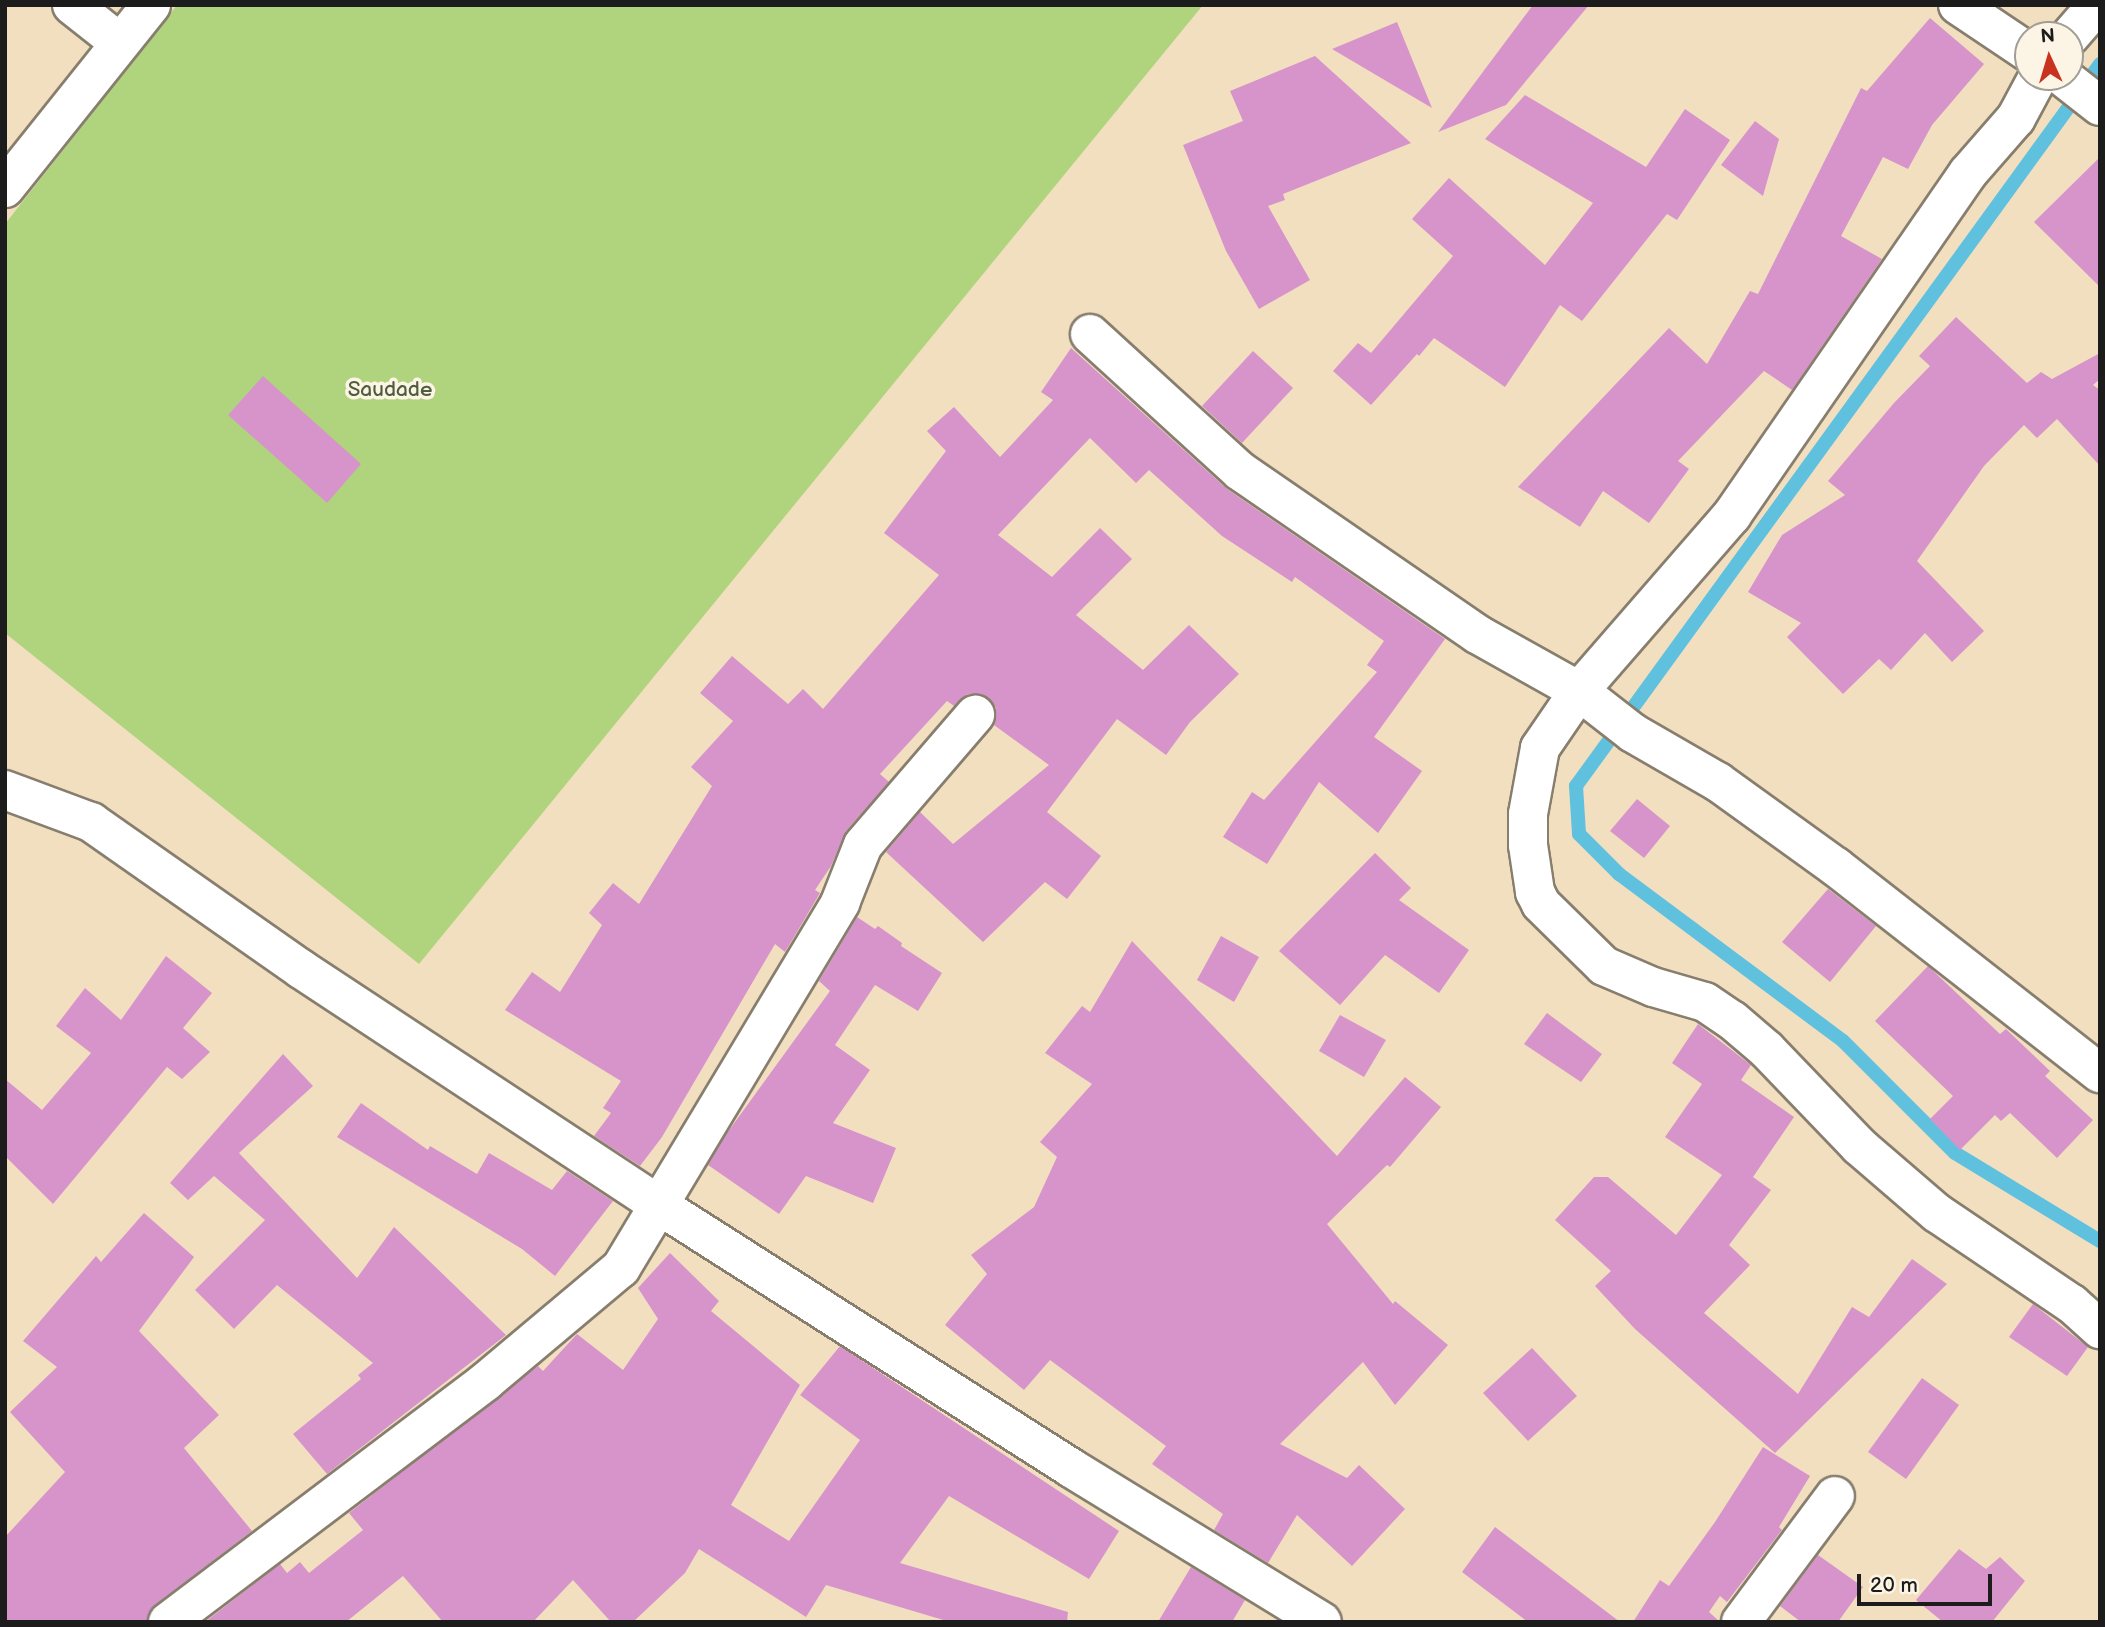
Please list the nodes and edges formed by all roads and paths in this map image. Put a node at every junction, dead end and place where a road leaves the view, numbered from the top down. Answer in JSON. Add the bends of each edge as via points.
{"nodes":[{"id":1,"x":72,"y":5,"type":"edge"},
{"id":2,"x":151,"y":5,"type":"edge"},
{"id":3,"x":1958,"y":5,"type":"edge"},
{"id":4,"x":2097,"y":5,"type":"edge"},
{"id":5,"x":2083,"y":21,"type":"edge"},
{"id":6,"x":120,"y":43,"type":"junction"},
{"id":7,"x":2014,"y":43,"type":"edge"},
{"id":8,"x":2030,"y":91,"type":"edge"},
{"id":9,"x":2081,"y":91,"type":"edge"},
{"id":10,"x":2100,"y":106,"type":"edge"},
{"id":11,"x":5,"y":188,"type":"edge"},
{"id":12,"x":1090,"y":334,"type":"dead end"},
{"id":13,"x":1579,"y":691,"type":"junction"},
{"id":14,"x":975,"y":715,"type":"dead end"},
{"id":15,"x":5,"y":790,"type":"edge"},
{"id":16,"x":2100,"y":1073,"type":"edge"},
{"id":17,"x":660,"y":1206,"type":"junction"},
{"id":18,"x":2100,"y":1329,"type":"edge"},
{"id":19,"x":1835,"y":1496,"type":"dead end"},
{"id":20,"x":168,"y":1622,"type":"edge"},
{"id":21,"x":1322,"y":1622,"type":"edge"},
{"id":22,"x":1741,"y":1622,"type":"edge"}],
"edges":[{"from":1,"to":6,"type":"street"},
{"from":2,"to":6,"type":"street"},
{"from":3,"to":7,"type":"street"},
{"from":4,"to":5,"type":"street"},
{"from":6,"to":11,"type":"street"},
{"from":8,"to":13,"type":"street","via":[[2016,118],[1968,173],[1732,515]]},
{"from":9,"to":10,"type":"street"},
{"from":12,"to":13,"type":"street","via":[[1240,471],[1477,634]]},
{"from":13,"to":16,"type":"street","via":[[1633,733],[1718,782],[1836,867]]},
{"from":13,"to":18,"type":"street","via":[[1540,748],[1534,769],[1528,845],[1541,904],[1604,966],[1705,1002],[1732,1020],[1859,1146],[1937,1213],[2072,1304]]},
{"from":14,"to":17,"type":"street","via":[[863,845],[840,903]]},
{"from":15,"to":17,"type":"street","via":[[91,822],[301,969]]},
{"from":17,"to":20,"type":"street","via":[[621,1268],[573,1310]]},
{"from":17,"to":21,"type":"street"},
{"from":19,"to":22,"type":"street"}]}
